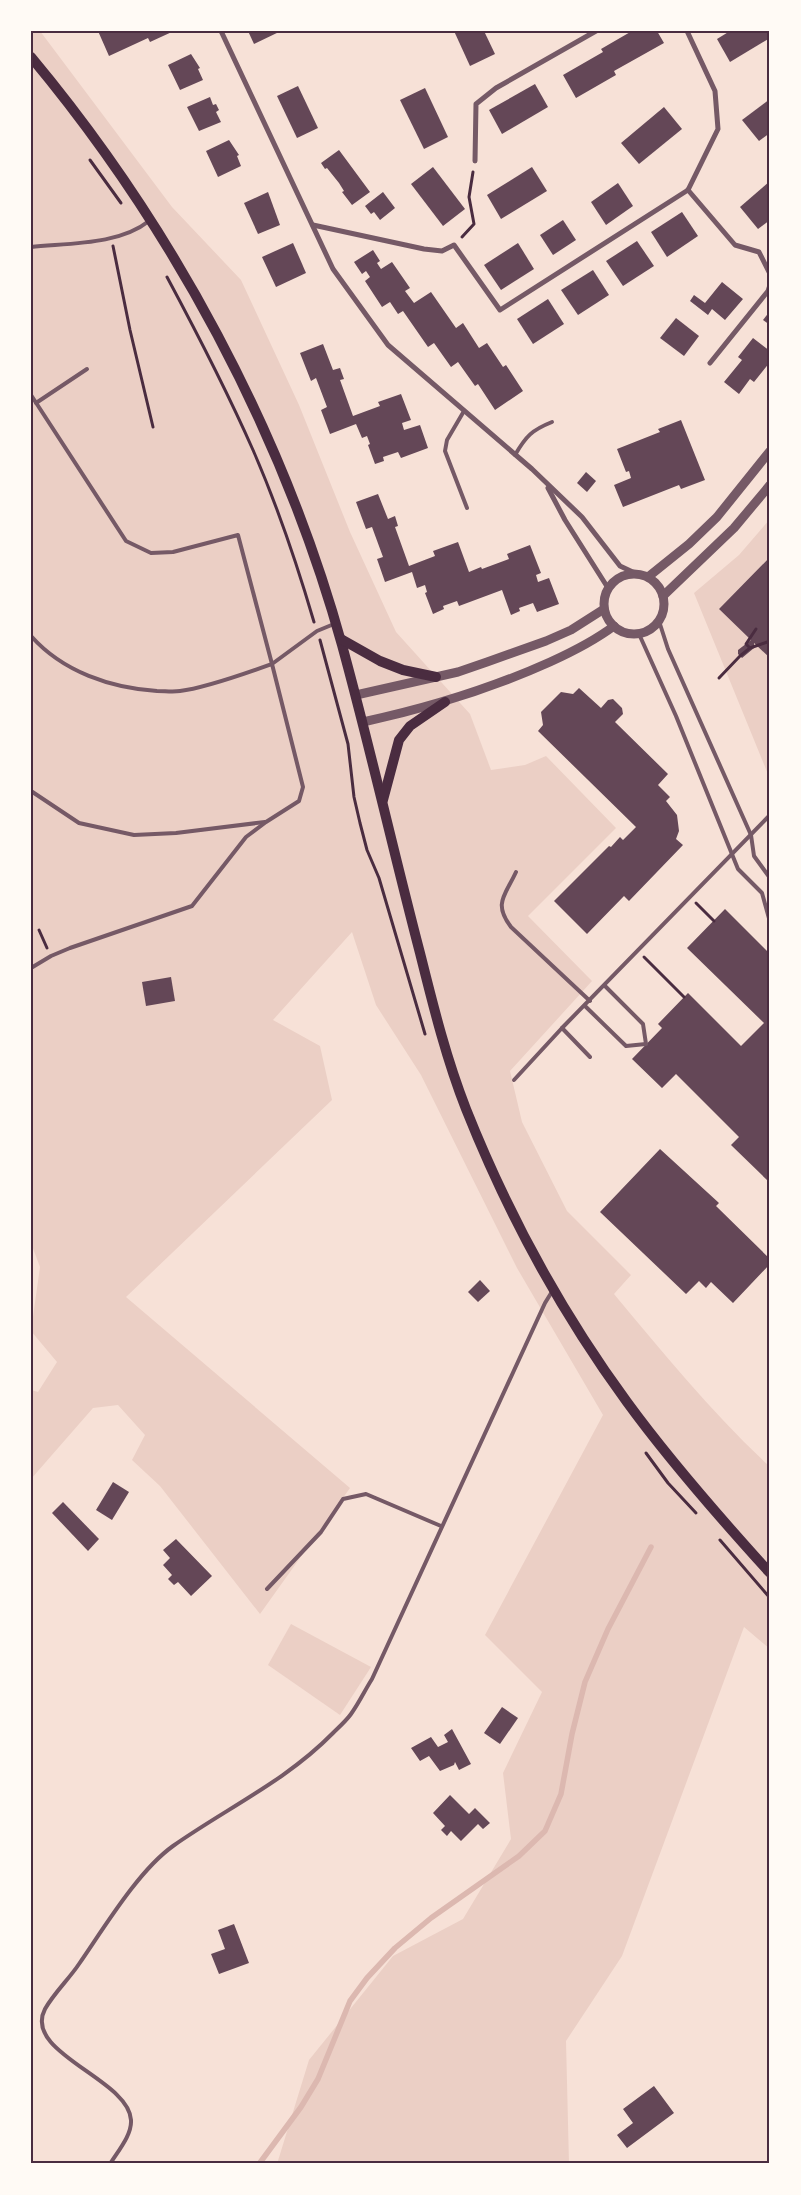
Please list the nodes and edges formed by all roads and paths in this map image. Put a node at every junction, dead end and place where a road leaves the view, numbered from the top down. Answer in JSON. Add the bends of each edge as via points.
{"nodes":[{"id":1,"x":222,"y":31,"type":"edge"},
{"id":2,"x":596,"y":31,"type":"edge"},
{"id":3,"x":687,"y":31,"type":"edge"},
{"id":4,"x":31,"y":57,"type":"edge"},
{"id":5,"x":474,"y":161,"type":"joint"},
{"id":6,"x":688,"y":190,"type":"junction"},
{"id":7,"x":150,"y":220,"type":"junction"},
{"id":8,"x":313,"y":225,"type":"junction"},
{"id":9,"x":112,"y":238,"type":"junction"},
{"id":10,"x":454,"y":245,"type":"junction"},
{"id":11,"x":31,"y":248,"type":"edge"},
{"id":12,"x":770,"y":274,"type":"edge"},
{"id":13,"x":770,"y":285,"type":"edge"},
{"id":14,"x":710,"y":364,"type":"dead end"},
{"id":15,"x":87,"y":369,"type":"dead end"},
{"id":16,"x":31,"y":395,"type":"edge"},
{"id":17,"x":36,"y":403,"type":"junction"},
{"id":18,"x":464,"y":412,"type":"junction"},
{"id":19,"x":552,"y":422,"type":"dead end"},
{"id":20,"x":153,"y":427,"type":"dead end"},
{"id":21,"x":770,"y":451,"type":"edge"},
{"id":22,"x":515,"y":455,"type":"junction"},
{"id":23,"x":546,"y":485,"type":"junction"},
{"id":24,"x":770,"y":486,"type":"edge"},
{"id":25,"x":467,"y":508,"type":"dead end"},
{"id":26,"x":637,"y":574,"type":"junction"},
{"id":27,"x":648,"y":577,"type":"junction"},
{"id":28,"x":608,"y":588,"type":"junction"},
{"id":29,"x":663,"y":596,"type":"junction"},
{"id":30,"x":604,"y":609,"type":"junction"},
{"id":31,"x":659,"y":621,"type":"junction"},
{"id":32,"x":336,"y":624,"type":"junction"},
{"id":33,"x":614,"y":626,"type":"junction"},
{"id":34,"x":756,"y":629,"type":"dead end"},
{"id":35,"x":638,"y":634,"type":"junction"},
{"id":36,"x":31,"y":636,"type":"edge"},
{"id":37,"x":341,"y":639,"type":"junction"},
{"id":38,"x":770,"y":641,"type":"edge"},
{"id":39,"x":750,"y":648,"type":"junction"},
{"id":40,"x":272,"y":664,"type":"junction"},
{"id":41,"x":436,"y":677,"type":"junction"},
{"id":42,"x":719,"y":678,"type":"dead end"},
{"id":43,"x":356,"y":696,"type":"junction"},
{"id":44,"x":445,"y":702,"type":"junction"},
{"id":45,"x":363,"y":722,"type":"junction"},
{"id":46,"x":31,"y":791,"type":"edge"},
{"id":47,"x":382,"y":803,"type":"junction"},
{"id":48,"x":770,"y":815,"type":"edge"},
{"id":49,"x":266,"y":822,"type":"junction"},
{"id":50,"x":751,"y":835,"type":"junction"},
{"id":51,"x":732,"y":854,"type":"junction"},
{"id":52,"x":516,"y":872,"type":"dead end"},
{"id":53,"x":770,"y":878,"type":"edge"},
{"id":54,"x":690,"y":898,"type":"junction"},
{"id":55,"x":714,"y":920,"type":"dead end"},
{"id":56,"x":770,"y":922,"type":"edge"},
{"id":57,"x":38,"y":930,"type":"dead end"},
{"id":58,"x":48,"y":951,"type":"dead end"},
{"id":59,"x":638,"y":951,"type":"junction"},
{"id":60,"x":31,"y":968,"type":"edge"},
{"id":61,"x":605,"y":986,"type":"junction"},
{"id":62,"x":684,"y":997,"type":"dead end"},
{"id":63,"x":590,"y":1001,"type":"junction"},
{"id":64,"x":585,"y":1006,"type":"junction"},
{"id":65,"x":562,"y":1028,"type":"junction"},
{"id":66,"x":590,"y":1057,"type":"dead end"},
{"id":67,"x":514,"y":1080,"type":"dead end"},
{"id":68,"x":554,"y":1289,"type":"junction"},
{"id":69,"x":441,"y":1526,"type":"junction"},
{"id":70,"x":770,"y":1573,"type":"edge"},
{"id":71,"x":267,"y":1589,"type":"dead end"},
{"id":72,"x":110,"y":2164,"type":"edge"}],
"edges":[{"from":1,"to":8,"type":"street"},
{"from":2,"to":5,"type":"street","via":[[496,88],[476,104]]},
{"from":3,"to":6,"type":"street","via":[[715,91],[718,129]]},
{"from":4,"to":7,"type":"main road","via":[[68,102]]},
{"from":5,"to":10,"type":"path","via":[[469,197],[474,224]]},
{"from":6,"to":10,"type":"street","via":[[500,310]]},
{"from":6,"to":12,"type":"street","via":[[736,245],[759,252]]},
{"from":7,"to":9,"type":"lane","via":[[139,229]]},
{"from":7,"to":32,"type":"main road","via":[[209,321],[273,450]]},
{"from":8,"to":10,"type":"street","via":[[424,249],[442,251]]},
{"from":8,"to":18,"type":"street","via":[[333,269],[388,345]]},
{"from":9,"to":11,"type":"lane"},
{"from":9,"to":20,"type":"path"},
{"from":13,"to":14,"type":"street"},
{"from":15,"to":17,"type":"lane"},
{"from":16,"to":17,"type":"lane"},
{"from":17,"to":40,"type":"lane","via":[[126,541],[151,553],[173,552],[238,535]]},
{"from":18,"to":22,"type":"street"},
{"from":18,"to":25,"type":"lane","via":[[447,440],[445,451]]},
{"from":19,"to":22,"type":"lane","via":[[535,428]]},
{"from":21,"to":27,"type":"street","via":[[717,517]]},
{"from":22,"to":23,"type":"street"},
{"from":23,"to":26,"type":"street","via":[[582,517],[620,566]]},
{"from":23,"to":28,"type":"street","via":[[564,520]]},
{"from":24,"to":29,"type":"street","via":[[734,528]]},
{"from":26,"to":27,"type":"street"},
{"from":26,"to":28,"type":"street","via":[[615,580]]},
{"from":27,"to":29,"type":"street"},
{"from":28,"to":30,"type":"street"},
{"from":29,"to":31,"type":"street","via":[[664,609]]},
{"from":30,"to":33,"type":"street"},
{"from":30,"to":41,"type":"street","via":[[546,641]]},
{"from":31,"to":35,"type":"street","via":[[650,630]]},
{"from":31,"to":50,"type":"lane","via":[[668,649]]},
{"from":32,"to":37,"type":"main road"},
{"from":32,"to":40,"type":"lane","via":[[317,631]]},
{"from":33,"to":35,"type":"street","via":[[621,631]]},
{"from":33,"to":44,"type":"street","via":[[591,642],[518,676]]},
{"from":34,"to":39,"type":"path","via":[[746,644]]},
{"from":35,"to":51,"type":"lane","via":[[676,716]]},
{"from":36,"to":40,"type":"lane","via":[[52,656],[72,668],[110,685],[145,690],[180,692]]},
{"from":37,"to":41,"type":"main road","via":[[380,661]]},
{"from":37,"to":43,"type":"main road"},
{"from":38,"to":39,"type":"path"},
{"from":39,"to":42,"type":"path"},
{"from":40,"to":49,"type":"lane","via":[[303,787],[299,801]]},
{"from":41,"to":43,"type":"street"},
{"from":43,"to":45,"type":"main road"},
{"from":44,"to":45,"type":"street"},
{"from":44,"to":47,"type":"main road","via":[[410,726],[399,740]]},
{"from":45,"to":47,"type":"main road"},
{"from":46,"to":49,"type":"lane","via":[[79,823],[134,834],[176,833]]},
{"from":47,"to":68,"type":"main road","via":[[452,1069],[495,1175]]},
{"from":48,"to":50,"type":"lane"},
{"from":49,"to":60,"type":"lane","via":[[246,837],[192,906],[70,948]]},
{"from":50,"to":51,"type":"lane"},
{"from":50,"to":53,"type":"lane","via":[[754,856]]},
{"from":51,"to":54,"type":"lane"},
{"from":51,"to":56,"type":"lane","via":[[738,870],[762,893]]},
{"from":52,"to":63,"type":"lane","via":[[501,900],[500,910],[504,918]]},
{"from":54,"to":55,"type":"path"},
{"from":54,"to":59,"type":"lane"},
{"from":57,"to":58,"type":"path"},
{"from":59,"to":61,"type":"lane"},
{"from":59,"to":62,"type":"path"},
{"from":61,"to":63,"type":"lane"},
{"from":61,"to":64,"type":"lane","via":[[643,1024],[646,1044],[626,1046]]},
{"from":63,"to":64,"type":"lane"},
{"from":64,"to":65,"type":"lane"},
{"from":65,"to":66,"type":"lane"},
{"from":65,"to":67,"type":"lane"},
{"from":68,"to":69,"type":"lane"},
{"from":68,"to":70,"type":"main road","via":[[628,1403]]},
{"from":69,"to":71,"type":"lane","via":[[366,1494],[343,1499],[321,1532]]},
{"from":69,"to":72,"type":"lane","via":[[372,1679],[350,1715],[322,1744],[283,1776],[172,1847],[152,1866],[102,1928],[46,2008],[41,2020],[44,2033],[121,2099],[128,2110],[130,2132]]}]}
